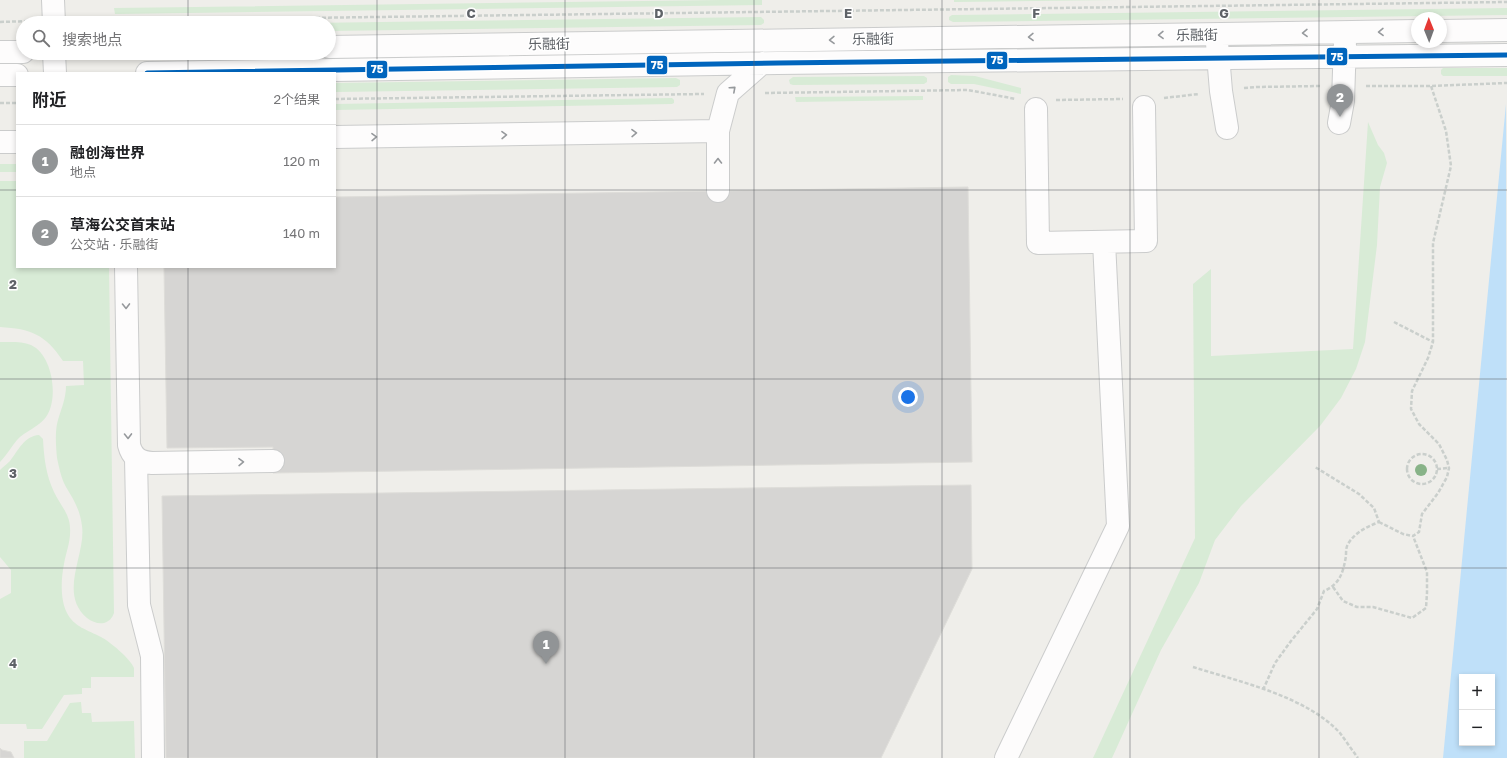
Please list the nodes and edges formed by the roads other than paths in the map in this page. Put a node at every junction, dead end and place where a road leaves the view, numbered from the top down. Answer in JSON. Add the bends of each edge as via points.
{"nodes":[{"id":1,"x":1507,"y":30,"type":"edge"},
{"id":2,"x":1411,"y":31,"type":"edge"},
{"id":3,"x":1447,"y":31,"type":"edge"},
{"id":4,"x":1344,"y":32,"type":"junction"},
{"id":5,"x":1217,"y":34,"type":"junction"},
{"id":6,"x":336,"y":47,"type":"edge"},
{"id":7,"x":0,"y":52,"type":"edge"},
{"id":8,"x":16,"y":52,"type":"edge"},
{"id":9,"x":1507,"y":55,"type":"edge"},
{"id":10,"x":1345,"y":56,"type":"junction"},
{"id":11,"x":1217,"y":58,"type":"junction"},
{"id":12,"x":54,"y":60,"type":"edge"},
{"id":13,"x":762,"y":63,"type":"junction"},
{"id":14,"x":55,"y":72,"type":"edge"},
{"id":15,"x":208,"y":72,"type":"edge"},
{"id":16,"x":0,"y":75,"type":"edge"},
{"id":17,"x":16,"y":75,"type":"edge"},
{"id":18,"x":1145,"y":101,"type":"road end"},
{"id":19,"x":1037,"y":103,"type":"road end"},
{"id":20,"x":1339,"y":123,"type":"dead end"},
{"id":21,"x":1227,"y":128,"type":"dead end"},
{"id":22,"x":718,"y":131,"type":"junction"},
{"id":23,"x":336,"y":137,"type":"edge"},
{"id":24,"x":0,"y":142,"type":"edge"},
{"id":25,"x":16,"y":142,"type":"edge"},
{"id":26,"x":718,"y":191,"type":"dead end"},
{"id":27,"x":1104,"y":242,"type":"junction"},
{"id":28,"x":126,"y":268,"type":"edge"},
{"id":29,"x":136,"y":458,"type":"junction"},
{"id":30,"x":273,"y":461,"type":"dead end"},
{"id":31,"x":153,"y":758,"type":"edge"},
{"id":32,"x":1006,"y":758,"type":"edge"}],
"edges":[{"from":1,"to":3,"type":"street"},
{"from":2,"to":4,"type":"street","name":"乐融街","one_way":true},
{"from":4,"to":5,"type":"street","name":"乐融街","one_way":true},
{"from":4,"to":10,"type":"street"},
{"from":5,"to":6,"type":"street","name":"乐融街","one_way":true},
{"from":5,"to":11,"type":"street"},
{"from":7,"to":8,"type":"street"},
{"from":9,"to":10,"type":"street","name":"乐融街"},
{"from":10,"to":11,"type":"street","name":"乐融街"},
{"from":10,"to":20,"type":"street","via":[[1343,101]]},
{"from":11,"to":13,"type":"street","name":"乐融街"},
{"from":11,"to":21,"type":"street"},
{"from":12,"to":14,"type":"street"},
{"from":13,"to":15,"type":"street","name":"乐融街"},
{"from":22,"to":13,"type":"street","one_way":true,"via":[[728,93]]},
{"from":16,"to":17,"type":"street"},
{"from":18,"to":27,"type":"street","via":[[1146,241]]},
{"from":19,"to":27,"type":"street","via":[[1038,243]]},
{"from":23,"to":22,"type":"street","one_way":true},
{"from":26,"to":22,"type":"street","one_way":true},
{"from":24,"to":25,"type":"street"},
{"from":27,"to":32,"type":"street","via":[[1118,526]]},
{"from":28,"to":29,"type":"street","one_way":true,"via":[[129,445]]},
{"from":29,"to":30,"type":"street","one_way":true,"via":[[152,463]]},
{"from":29,"to":31,"type":"street","via":[[139,605],[152,656]]}]}
